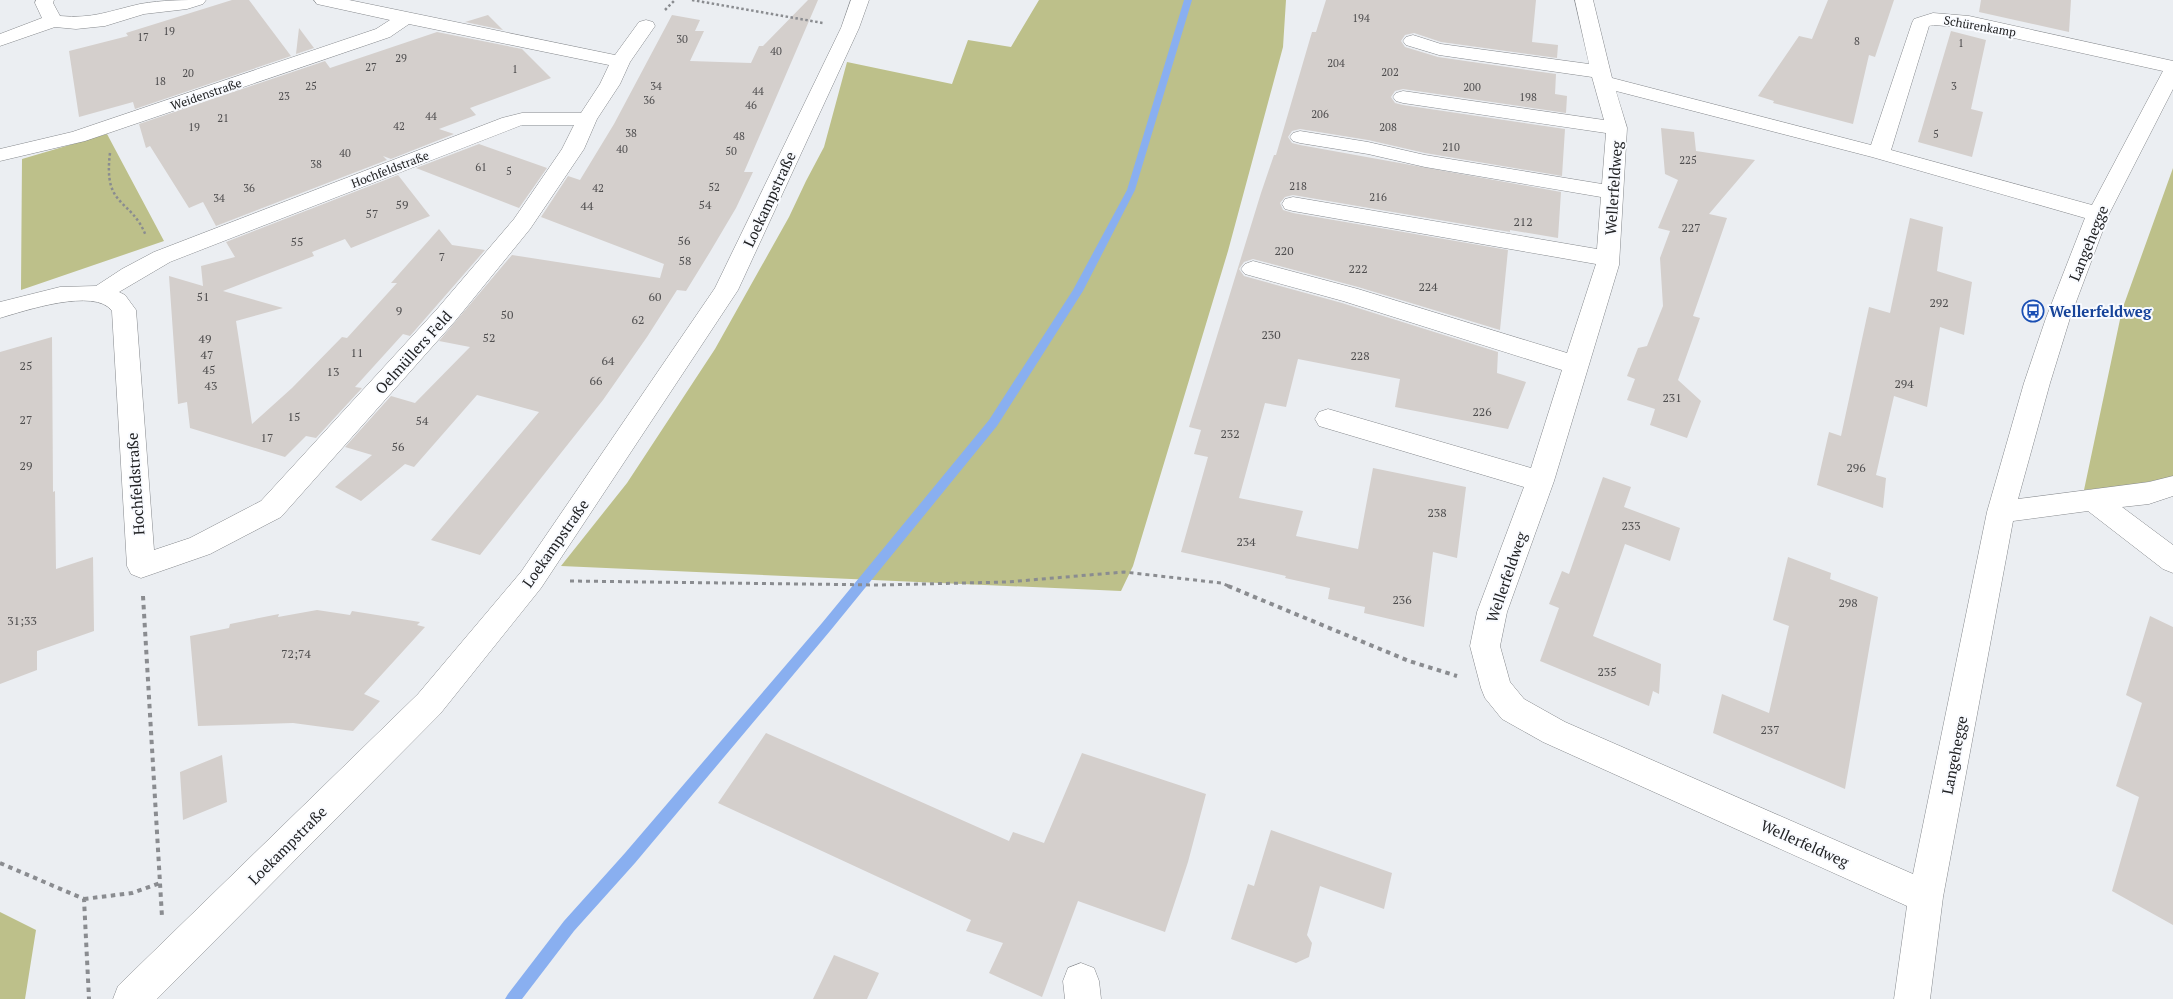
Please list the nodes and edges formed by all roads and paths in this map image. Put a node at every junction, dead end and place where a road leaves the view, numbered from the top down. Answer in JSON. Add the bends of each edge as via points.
{"nodes":[{"id":1,"x":45,"y":0,"type":"edge"},
{"id":2,"x":197,"y":0,"type":"edge"},
{"id":3,"x":323,"y":0,"type":"edge"},
{"id":4,"x":692,"y":0,"type":"edge"},
{"id":5,"x":860,"y":0,"type":"edge"},
{"id":6,"x":1584,"y":0,"type":"edge"},
{"id":7,"x":145,"y":4,"type":"edge"},
{"id":8,"x":406,"y":17,"type":"junction"},
{"id":9,"x":53,"y":21,"type":"junction"},
{"id":10,"x":646,"y":26,"type":"dead end"},
{"id":11,"x":850,"y":28,"type":"junction"},
{"id":12,"x":0,"y":40,"type":"edge"},
{"id":13,"x":1413,"y":41,"type":"dead end"},
{"id":14,"x":620,"y":62,"type":"junction"},
{"id":15,"x":2173,"y":68,"type":"edge"},
{"id":16,"x":1602,"y":77,"type":"junction"},
{"id":17,"x":1403,"y":97,"type":"dead end"},
{"id":18,"x":587,"y":119,"type":"junction"},
{"id":19,"x":115,"y":125,"type":"junction"},
{"id":20,"x":1617,"y":128,"type":"junction"},
{"id":21,"x":1300,"y":137,"type":"dead end"},
{"id":22,"x":1878,"y":154,"type":"junction"},
{"id":23,"x":0,"y":155,"type":"edge"},
{"id":24,"x":1612,"y":192,"type":"junction"},
{"id":25,"x":1293,"y":204,"type":"dead end"},
{"id":26,"x":2098,"y":214,"type":"junction"},
{"id":27,"x":162,"y":257,"type":"junction"},
{"id":28,"x":1607,"y":258,"type":"junction"},
{"id":29,"x":1253,"y":269,"type":"dead end"},
{"id":30,"x":100,"y":294,"type":"junction"},
{"id":31,"x":0,"y":310,"type":"edge"},
{"id":32,"x":1576,"y":365,"type":"junction"},
{"id":33,"x":1328,"y":419,"type":"dead end"},
{"id":34,"x":1540,"y":481,"type":"junction"},
{"id":35,"x":2173,"y":486,"type":"edge"},
{"id":36,"x":2093,"y":500,"type":"junction"},
{"id":37,"x":2001,"y":512,"type":"junction"},
{"id":38,"x":2173,"y":561,"type":"edge"},
{"id":39,"x":141,"y":566,"type":"junction"},
{"id":40,"x":531,"y":580,"type":"junction"},
{"id":41,"x":1496,"y":688,"type":"junction"},
{"id":42,"x":0,"y":863,"type":"edge"},
{"id":43,"x":160,"y":884,"type":"junction"},
{"id":44,"x":1926,"y":897,"type":"junction"},
{"id":45,"x":84,"y":899,"type":"junction"},
{"id":46,"x":165,"y":966,"type":"junction"},
{"id":47,"x":90,"y":999,"type":"edge"},
{"id":48,"x":131,"y":999,"type":"edge"},
{"id":49,"x":1912,"y":999,"type":"edge"}],
"edges":[{"from":1,"to":9,"type":"street"},
{"from":2,"to":7,"type":"street","via":[[180,5]]},
{"from":3,"to":8,"type":"street"},
{"from":4,"to":11,"type":"path"},
{"from":5,"to":11,"type":"street","name":"Loekampstraße"},
{"from":6,"to":16,"type":"street","name":"Wellerfeldweg"},
{"from":7,"to":9,"type":"street","via":[[105,20]]},
{"from":8,"to":14,"type":"street"},
{"from":8,"to":19,"type":"street","name":"Weidenstraße","via":[[383,33]]},
{"from":9,"to":12,"type":"street"},
{"from":10,"to":14,"type":"street"},
{"from":11,"to":40,"type":"street","name":"Loekampstraße","via":[[726,290]]},
{"from":13,"to":16,"type":"street"},
{"from":14,"to":18,"type":"street"},
{"from":15,"to":22,"type":"street","name":"Schürenkamp","via":[[1969,22],[1933,19],[1921,23]]},
{"from":15,"to":26,"type":"street","name":"Langehegge"},
{"from":16,"to":20,"type":"street","name":"Wellerfeldweg"},
{"from":16,"to":22,"type":"street"},
{"from":17,"to":20,"type":"street"},
{"from":18,"to":27,"type":"street","name":"Hochfeldstraße","via":[[509,122]]},
{"from":18,"to":39,"type":"street","name":"Oelmüllers Feld","via":[[573,149],[522,224],[447,314],[271,509],[200,546]]},
{"from":19,"to":23,"type":"street","name":"Weidenstraße"},
{"from":19,"to":27,"type":"path","via":[[107,174],[114,198],[144,227],[148,245]]},
{"from":20,"to":24,"type":"street","name":"Wellerfeldweg"},
{"from":21,"to":24,"type":"street"},
{"from":22,"to":26,"type":"street"},
{"from":24,"to":28,"type":"street","name":"Wellerfeldweg"},
{"from":25,"to":28,"type":"street"},
{"from":26,"to":37,"type":"street","name":"Langehegge","via":[[2058,318]]},
{"from":27,"to":30,"type":"street","name":"Hochfeldstraße"},
{"from":28,"to":32,"type":"street","name":"Wellerfeldweg"},
{"from":29,"to":32,"type":"street","via":[[1350,295]]},
{"from":30,"to":31,"type":"street","name":"Hochfeldstraße","via":[[68,293]]},
{"from":30,"to":39,"type":"street","name":"Hochfeldstraße","via":[[116,300],[124,310]]},
{"from":32,"to":34,"type":"street","name":"Wellerfeldweg"},
{"from":33,"to":34,"type":"street"},
{"from":34,"to":41,"type":"street","name":"Wellerfeldweg","via":[[1492,612],[1485,646]]},
{"from":35,"to":36,"type":"street","via":[[2149,493]]},
{"from":36,"to":37,"type":"street"},
{"from":36,"to":38,"type":"street"},
{"from":37,"to":44,"type":"street","name":"Langehegge"},
{"from":39,"to":43,"type":"path"},
{"from":40,"to":41,"type":"path","via":[[879,585],[1007,582],[1124,572],[1221,582],[1409,661]]},
{"from":40,"to":46,"type":"street","name":"Loekampstraße","via":[[429,704]]},
{"from":41,"to":44,"type":"street","name":"Wellerfeldweg","via":[[1513,709],[1554,732]]},
{"from":42,"to":45,"type":"path"},
{"from":43,"to":45,"type":"path","via":[[132,893]]},
{"from":43,"to":46,"type":"path"},
{"from":44,"to":49,"type":"street","name":"Langehegge"},
{"from":45,"to":47,"type":"path"},
{"from":46,"to":48,"type":"street","name":"Loekampstraße"}]}
